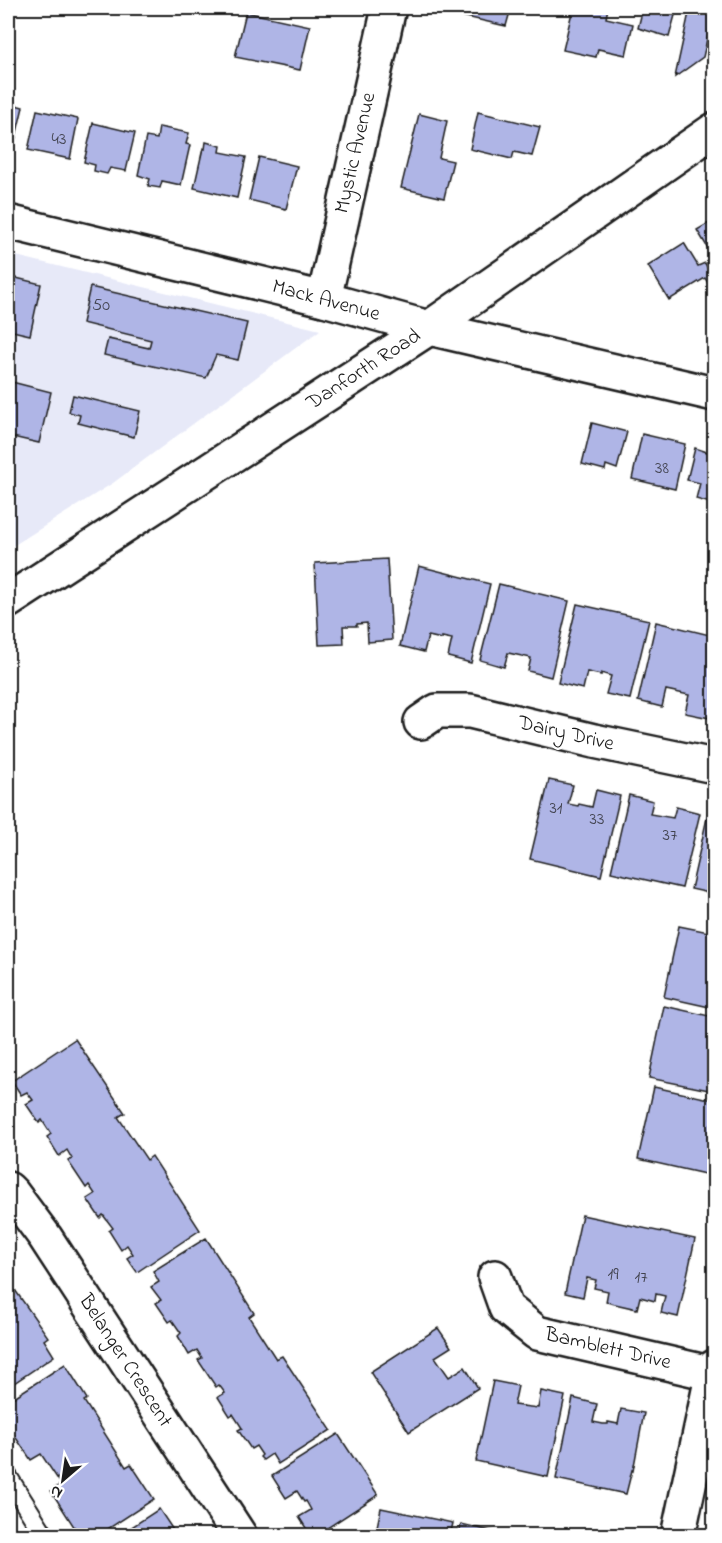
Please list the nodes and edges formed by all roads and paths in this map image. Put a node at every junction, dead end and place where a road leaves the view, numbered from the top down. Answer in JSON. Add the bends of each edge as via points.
{"nodes":[{"id":1,"x":389,"y":8,"type":"edge"},
{"id":2,"x":714,"y":130,"type":"edge"},
{"id":3,"x":8,"y":222,"type":"edge"},
{"id":4,"x":324,"y":299,"type":"junction"},
{"id":5,"x":429,"y":328,"type":"junction"},
{"id":6,"x":714,"y":393,"type":"edge"},
{"id":7,"x":8,"y":601,"type":"edge"},
{"id":8,"x":421,"y":722,"type":"dead end"},
{"id":9,"x":714,"y":766,"type":"edge"},
{"id":10,"x":8,"y":1189,"type":"edge"},
{"id":11,"x":495,"y":1277,"type":"dead end"},
{"id":12,"x":714,"y":1372,"type":"edge"},
{"id":13,"x":8,"y":1477,"type":"edge"},
{"id":14,"x":45,"y":1536,"type":"edge"},
{"id":15,"x":240,"y":1536,"type":"edge"},
{"id":16,"x":678,"y":1536,"type":"edge"}],
"edges":[{"from":1,"to":4,"type":"street","name":"Mystic Avenue"},
{"from":2,"to":5,"type":"street","name":"Danforth Road"},
{"from":3,"to":4,"type":"street","name":"Mack Avenue"},
{"from":4,"to":5,"type":"street","name":"Mack Avenue"},
{"from":5,"to":6,"type":"street","name":"Mack Avenue"},
{"from":5,"to":7,"type":"street","name":"Danforth Road"},
{"from":8,"to":9,"type":"street","name":"Dairy Drive","via":[[437,711],[470,711]]},
{"from":10,"to":15,"type":"street","name":"Belanger Crescent","via":[[45,1237]]},
{"from":11,"to":12,"type":"street","name":"Bamblett Drive","via":[[506,1308],[537,1333]]},
{"from":12,"to":16,"type":"street"},
{"from":13,"to":14,"type":"lane"}]}
